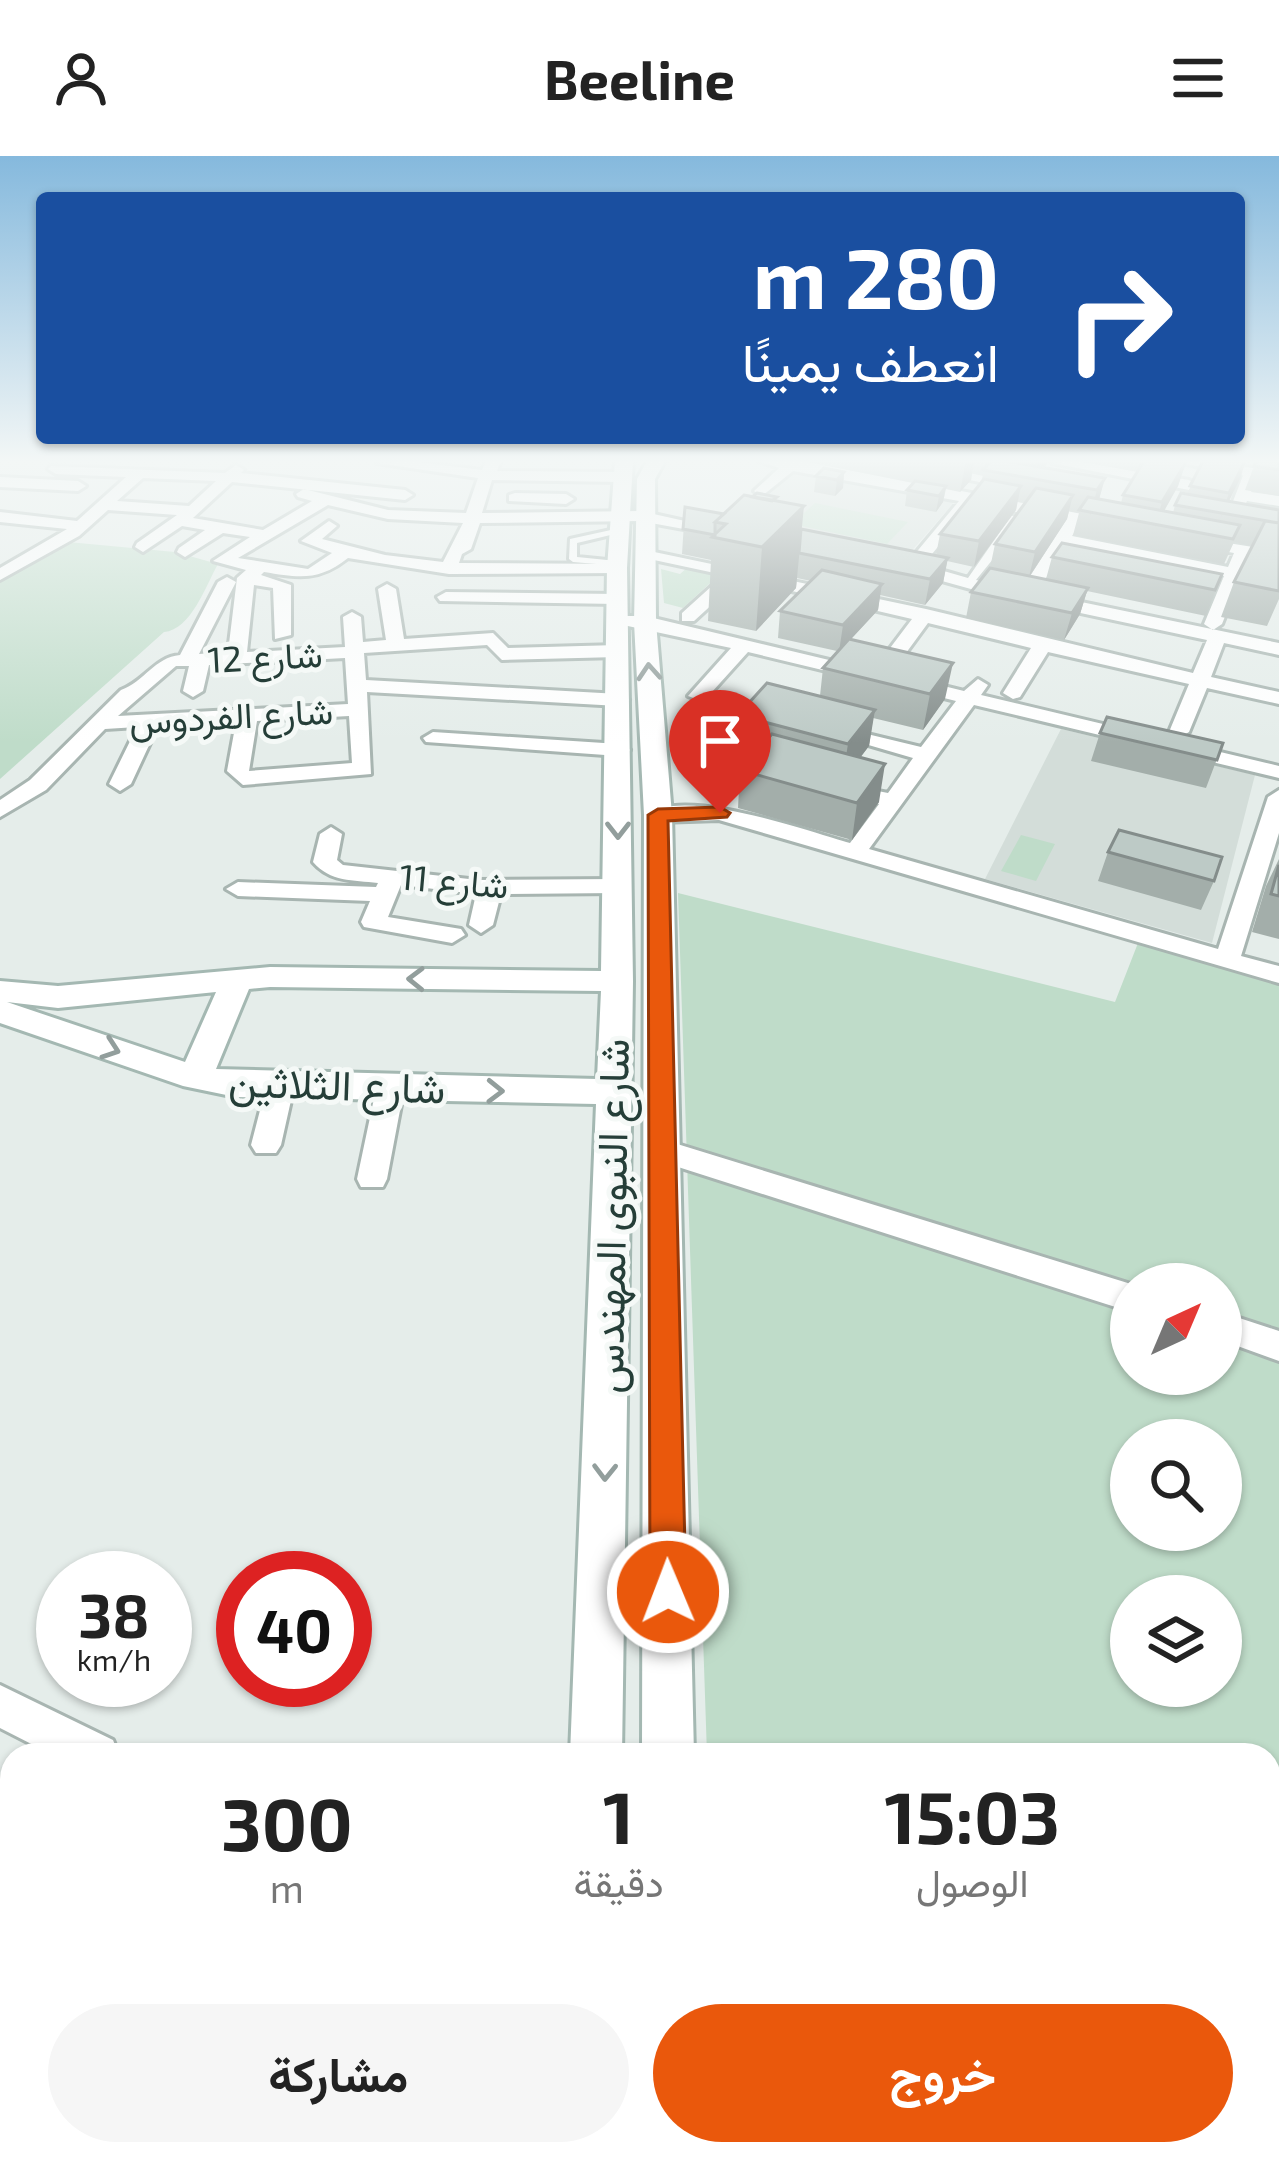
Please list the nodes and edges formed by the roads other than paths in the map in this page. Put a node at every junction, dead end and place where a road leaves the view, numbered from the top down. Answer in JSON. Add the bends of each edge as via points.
{"nodes":[{"id":1,"x":227,"y":555,"type":"edge"},
{"id":2,"x":299,"y":555,"type":"edge"},
{"id":3,"x":345,"y":555,"type":"edge"},
{"id":4,"x":397,"y":555,"type":"edge"},
{"id":5,"x":454,"y":555,"type":"edge"},
{"id":6,"x":554,"y":555,"type":"edge"},
{"id":7,"x":561,"y":555,"type":"edge"},
{"id":8,"x":611,"y":555,"type":"edge"},
{"id":9,"x":629,"y":555,"type":"edge"},
{"id":10,"x":632,"y":555,"type":"edge"},
{"id":11,"x":643,"y":555,"type":"edge"},
{"id":12,"x":648,"y":555,"type":"edge"},
{"id":13,"x":682,"y":555,"type":"edge"},
{"id":14,"x":923,"y":555,"type":"edge"},
{"id":15,"x":993,"y":555,"type":"edge"},
{"id":16,"x":1052,"y":555,"type":"edge"},
{"id":17,"x":1144,"y":555,"type":"edge"},
{"id":18,"x":1241,"y":555,"type":"edge"},
{"id":19,"x":890,"y":562,"type":"edge"},
{"id":20,"x":915,"y":564,"type":"junction"},
{"id":21,"x":1046,"y":564,"type":"junction"},
{"id":22,"x":1068,"y":568,"type":"edge"},
{"id":23,"x":1234,"y":572,"type":"junction"},
{"id":24,"x":247,"y":573,"type":"junction"},
{"id":25,"x":736,"y":573,"type":"junction"},
{"id":26,"x":976,"y":580,"type":"junction"},
{"id":27,"x":447,"y":584,"type":"junction"},
{"id":28,"x":1032,"y":587,"type":"junction"},
{"id":29,"x":387,"y":589,"type":"dead end"},
{"id":30,"x":818,"y":590,"type":"junction"},
{"id":31,"x":1201,"y":595,"type":"edge"},
{"id":32,"x":1223,"y":599,"type":"junction"},
{"id":33,"x":803,"y":606,"type":"edge"},
{"id":34,"x":304,"y":612,"type":"dead end"},
{"id":35,"x":283,"y":613,"type":"junction"},
{"id":36,"x":242,"y":614,"type":"junction"},
{"id":37,"x":926,"y":614,"type":"junction"},
{"id":38,"x":352,"y":617,"type":"dead end"},
{"id":39,"x":688,"y":617,"type":"junction"},
{"id":40,"x":952,"y":621,"type":"junction"},
{"id":41,"x":1215,"y":630,"type":"junction"},
{"id":42,"x":1090,"y":633,"type":"junction"},
{"id":43,"x":282,"y":634,"type":"junction"},
{"id":44,"x":305,"y":634,"type":"dead end"},
{"id":45,"x":239,"y":635,"type":"junction"},
{"id":46,"x":1279,"y":637,"type":"edge"},
{"id":47,"x":1042,"y":645,"type":"junction"},
{"id":48,"x":396,"y":646,"type":"junction"},
{"id":49,"x":743,"y":646,"type":"junction"},
{"id":50,"x":1279,"y":649,"type":"edge"},
{"id":51,"x":237,"y":660,"type":"junction"},
{"id":52,"x":441,"y":661,"type":"junction"},
{"id":53,"x":356,"y":664,"type":"junction"},
{"id":54,"x":888,"y":664,"type":"junction"},
{"id":55,"x":186,"y":670,"type":"junction"},
{"id":56,"x":1199,"y":681,"type":"junction"},
{"id":57,"x":974,"y":692,"type":"junction"},
{"id":58,"x":1012,"y":693,"type":"junction"},
{"id":59,"x":1279,"y":698,"type":"edge"},
{"id":60,"x":619,"y":700,"type":"junction"},
{"id":61,"x":359,"y":709,"type":"junction"},
{"id":62,"x":751,"y":712,"type":"junction"},
{"id":63,"x":248,"y":714,"type":"junction"},
{"id":64,"x":151,"y":720,"type":"junction"},
{"id":65,"x":103,"y":723,"type":"junction"},
{"id":66,"x":795,"y":723,"type":"edge"},
{"id":67,"x":817,"y":728,"type":"edge"},
{"id":68,"x":1179,"y":732,"type":"junction"},
{"id":69,"x":433,"y":738,"type":"dead end"},
{"id":70,"x":619,"y":750,"type":"junction"},
{"id":71,"x":927,"y":755,"type":"junction"},
{"id":72,"x":1279,"y":755,"type":"edge"},
{"id":73,"x":1279,"y":772,"type":"edge"},
{"id":74,"x":120,"y":784,"type":"dead end"},
{"id":75,"x":739,"y":789,"type":"junction"},
{"id":76,"x":1279,"y":796,"type":"edge"},
{"id":77,"x":893,"y":801,"type":"junction"},
{"id":78,"x":0,"y":810,"type":"edge"},
{"id":79,"x":658,"y":815,"type":"junction"},
{"id":80,"x":332,"y":833,"type":"dead end"},
{"id":81,"x":856,"y":851,"type":"junction"},
{"id":82,"x":389,"y":885,"type":"junction"},
{"id":83,"x":618,"y":886,"type":"junction"},
{"id":84,"x":490,"y":888,"type":"junction"},
{"id":85,"x":238,"y":889,"type":"dead end"},
{"id":86,"x":481,"y":925,"type":"dead end"},
{"id":87,"x":452,"y":935,"type":"dead end"},
{"id":88,"x":1227,"y":960,"type":"junction"},
{"id":89,"x":657,"y":969,"type":"junction"},
{"id":90,"x":617,"y":975,"type":"junction"},
{"id":91,"x":1279,"y":975,"type":"edge"},
{"id":92,"x":238,"y":979,"type":"junction"},
{"id":93,"x":0,"y":991,"type":"edge"},
{"id":94,"x":0,"y":1011,"type":"edge"},
{"id":95,"x":195,"y":1078,"type":"junction"},
{"id":96,"x":280,"y":1088,"type":"junction"},
{"id":97,"x":390,"y":1089,"type":"junction"},
{"id":98,"x":614,"y":1092,"type":"junction"},
{"id":99,"x":266,"y":1144,"type":"dead end"},
{"id":100,"x":661,"y":1150,"type":"junction"},
{"id":101,"x":371,"y":1179,"type":"dead end"},
{"id":102,"x":1110,"y":1291,"type":"edge"},
{"id":103,"x":1242,"y":1333,"type":"edge"},
{"id":104,"x":1279,"y":1346,"type":"edge"},
{"id":105,"x":0,"y":1706,"type":"edge"},
{"id":106,"x":74,"y":1743,"type":"edge"},
{"id":107,"x":596,"y":1743,"type":"edge"},
{"id":108,"x":668,"y":1743,"type":"edge"}],
"edges":[{"from":1,"to":24,"type":"street","via":[[222,559]]},
{"from":2,"to":24,"type":"street"},
{"from":3,"to":24,"type":"street","via":[[320,572]]},
{"from":4,"to":27,"type":"street","via":[[428,560]]},
{"from":5,"to":27,"type":"street"},
{"from":6,"to":27,"type":"street"},
{"from":7,"to":27,"type":"street"},
{"from":8,"to":52,"type":"street","via":[[506,654],[495,640]]},
{"from":9,"to":60,"type":"street","name":"شارع النبوى المهندس"},
{"from":79,"to":10,"type":"street","name":"شارع النبوى المهندس","one_way":true},
{"from":11,"to":39,"type":"street"},
{"from":12,"to":49,"type":"street"},
{"from":13,"to":25,"type":"street"},
{"from":14,"to":20,"type":"street"},
{"from":15,"to":26,"type":"street"},
{"from":16,"to":21,"type":"street"},
{"from":17,"to":23,"type":"street"},
{"from":18,"to":23,"type":"street"},
{"from":19,"to":20,"type":"street"},
{"from":20,"to":26,"type":"street"},
{"from":21,"to":22,"type":"street"},
{"from":21,"to":28,"type":"street"},
{"from":23,"to":32,"type":"street"},
{"from":24,"to":35,"type":"street","via":[[280,583]]},
{"from":24,"to":36,"type":"street"},
{"from":24,"to":55,"type":"street"},
{"from":25,"to":30,"type":"street"},
{"from":25,"to":39,"type":"street"},
{"from":26,"to":28,"type":"street"},
{"from":26,"to":40,"type":"street"},
{"from":26,"to":42,"type":"street"},
{"from":27,"to":52,"type":"street"},
{"from":28,"to":41,"type":"street"},
{"from":29,"to":48,"type":"street"},
{"from":30,"to":33,"type":"street"},
{"from":30,"to":37,"type":"street"},
{"from":31,"to":32,"type":"street"},
{"from":32,"to":41,"type":"street"},
{"from":34,"to":35,"type":"street"},
{"from":35,"to":36,"type":"street"},
{"from":35,"to":43,"type":"street"},
{"from":36,"to":45,"type":"street"},
{"from":37,"to":40,"type":"street"},
{"from":37,"to":54,"type":"street"},
{"from":38,"to":53,"type":"street"},
{"from":39,"to":54,"type":"street"},
{"from":40,"to":47,"type":"street"},
{"from":41,"to":42,"type":"street"},
{"from":41,"to":46,"type":"street"},
{"from":41,"to":50,"type":"street"},
{"from":41,"to":56,"type":"street"},
{"from":42,"to":47,"type":"street"},
{"from":42,"to":56,"type":"street"},
{"from":43,"to":44,"type":"street"},
{"from":43,"to":45,"type":"street"},
{"from":45,"to":51,"type":"street"},
{"from":47,"to":58,"type":"street"},
{"from":48,"to":52,"type":"street"},
{"from":48,"to":53,"type":"street"},
{"from":49,"to":57,"type":"street"},
{"from":49,"to":62,"type":"street","via":[[698,696]]},
{"from":51,"to":53,"type":"street","name":"شارع 12"},
{"from":51,"to":55,"type":"street","name":"شارع 12"},
{"from":52,"to":53,"type":"street"},
{"from":52,"to":60,"type":"street"},
{"from":53,"to":55,"type":"street"},
{"from":53,"to":61,"type":"street"},
{"from":54,"to":57,"type":"street"},
{"from":55,"to":65,"type":"street","via":[[126,696]]},
{"from":56,"to":59,"type":"street"},
{"from":56,"to":68,"type":"street"},
{"from":57,"to":58,"type":"street"},
{"from":57,"to":71,"type":"street"},
{"from":57,"to":73,"type":"street"},
{"from":58,"to":68,"type":"street"},
{"from":60,"to":70,"type":"street","name":"شارع النبوى المهندس"},
{"from":61,"to":63,"type":"street","name":"شارع الفردوس"},
{"from":61,"to":63,"type":"street","via":[[363,770],[243,778]]},
{"from":62,"to":66,"type":"street"},
{"from":62,"to":75,"type":"street","via":[[713,751]]},
{"from":63,"to":64,"type":"street","name":"شارع الفردوس"},
{"from":64,"to":65,"type":"street","name":"شارع الفردوس"},
{"from":64,"to":74,"type":"street"},
{"from":65,"to":78,"type":"street"},
{"from":67,"to":71,"type":"street"},
{"from":68,"to":72,"type":"street"},
{"from":69,"to":70,"type":"street"},
{"from":70,"to":83,"type":"street","name":"شارع النبوى المهندس","one_way":true},
{"from":71,"to":77,"type":"street"},
{"from":75,"to":77,"type":"street","via":[[814,780]]},
{"from":75,"to":79,"type":"street"},
{"from":75,"to":81,"type":"street"},
{"from":76,"to":88,"type":"street"},
{"from":77,"to":81,"type":"street"},
{"from":79,"to":89,"type":"street","name":"شارع النبوى المهندس"},
{"from":80,"to":82,"type":"street","name":"شارع 11","via":[[330,869]]},
{"from":81,"to":88,"type":"street"},
{"from":82,"to":84,"type":"street","name":"شارع 11"},
{"from":82,"to":85,"type":"street"},
{"from":82,"to":87,"type":"street","via":[[376,925]]},
{"from":83,"to":84,"type":"street","name":"شارع 11"},
{"from":83,"to":90,"type":"street","name":"شارع النبوى المهندس"},
{"from":84,"to":86,"type":"street"},
{"from":88,"to":91,"type":"street"},
{"from":89,"to":90,"type":"street"},
{"from":89,"to":100,"type":"street","name":"شارع النبوى المهندس"},
{"from":90,"to":92,"type":"street","one_way":true},
{"from":90,"to":98,"type":"street","name":"شارع النبوى المهندس"},
{"from":92,"to":93,"type":"street","via":[[58,997]]},
{"from":92,"to":95,"type":"street"},
{"from":94,"to":95,"type":"street","name":"شارع الثلاثين","one_way":true},
{"from":95,"to":96,"type":"street","name":"شارع الثلاثين"},
{"from":96,"to":97,"type":"street","name":"شارع الثلاثين"},
{"from":96,"to":99,"type":"street"},
{"from":97,"to":98,"type":"street","name":"شارع الثلاثين","one_way":true},
{"from":97,"to":101,"type":"street"},
{"from":98,"to":107,"type":"street","name":"شارع النبوى المهندس","one_way":true},
{"from":100,"to":102,"type":"street"},
{"from":100,"to":108,"type":"street","name":"شارع النبوى المهندس"},
{"from":103,"to":104,"type":"street"},
{"from":105,"to":106,"type":"street"}]}
